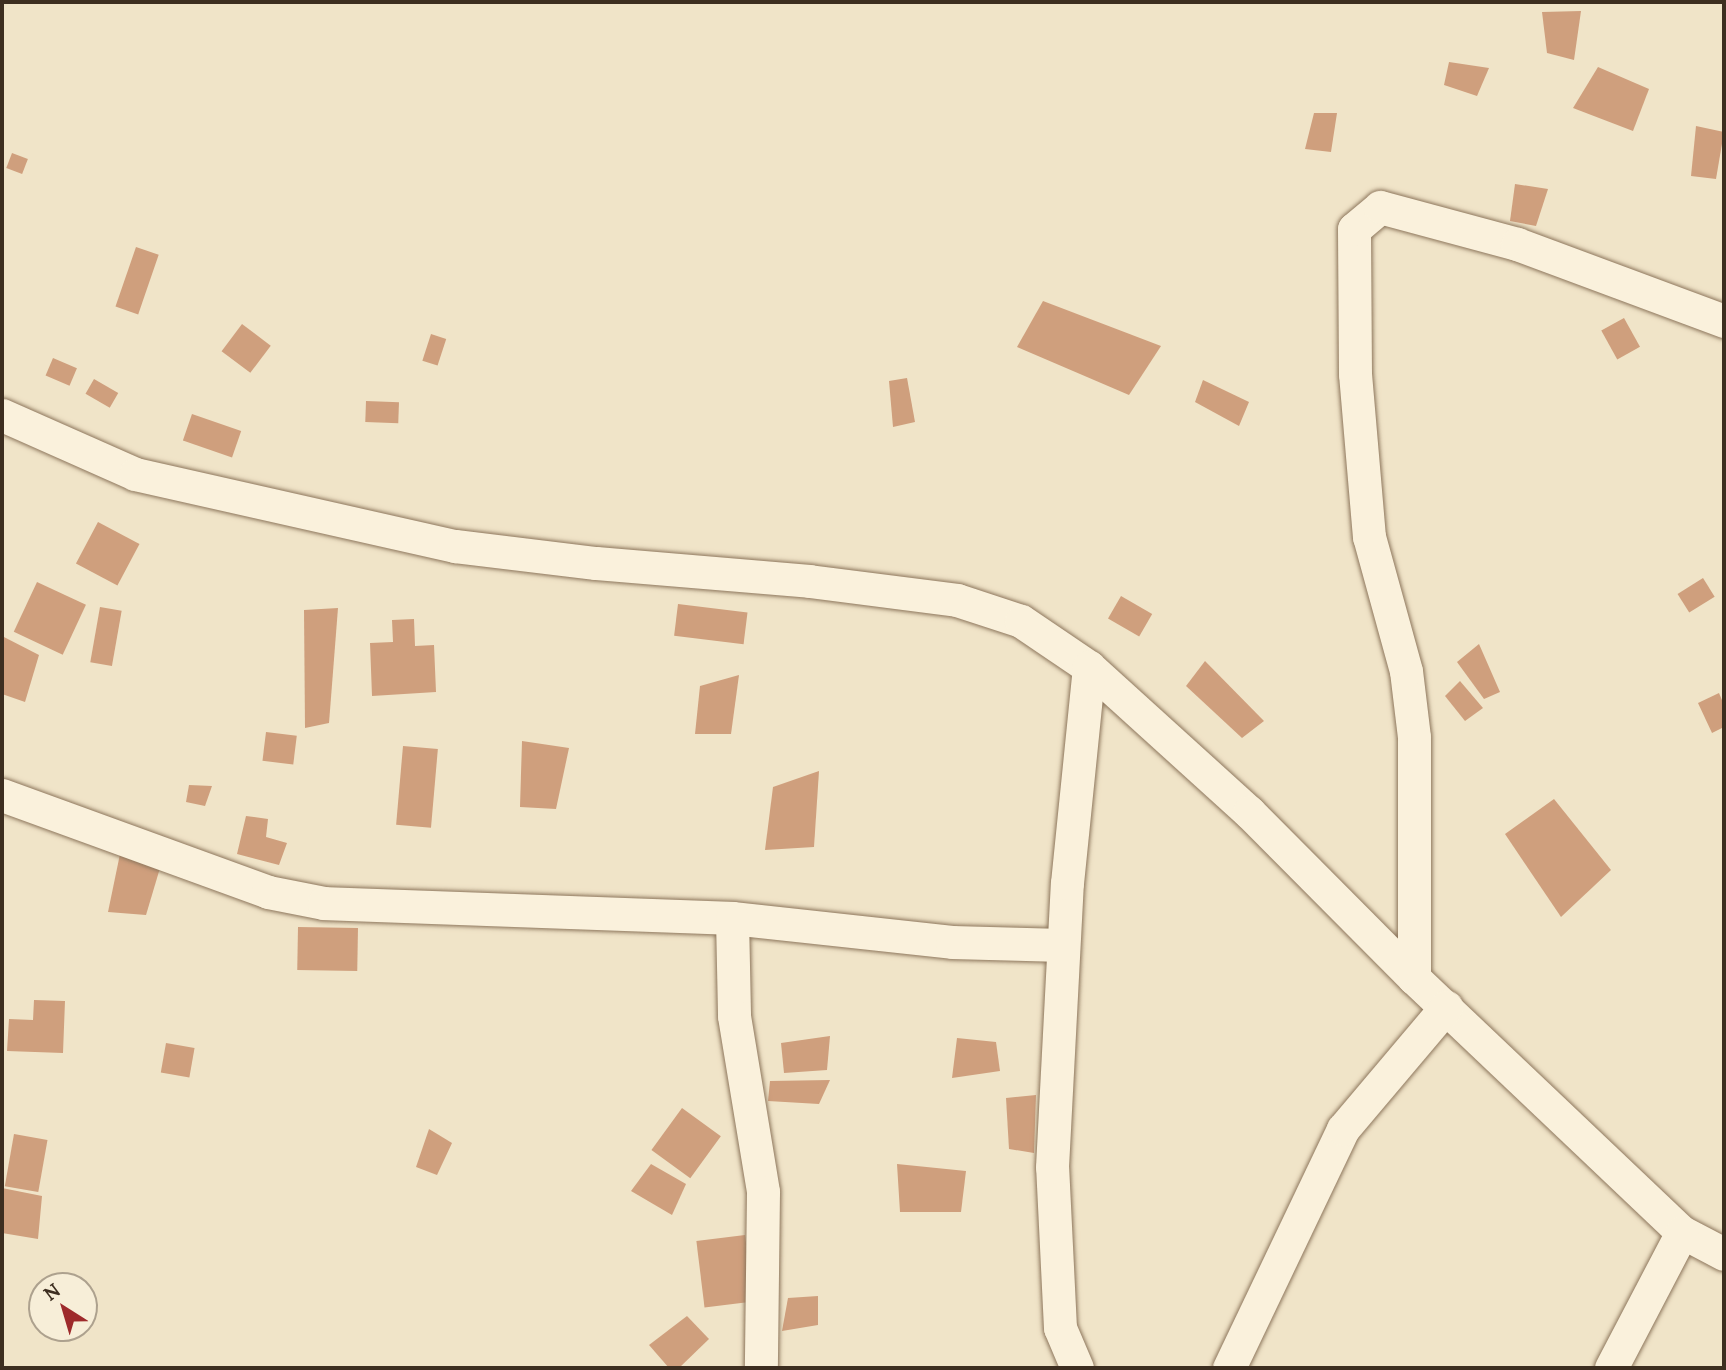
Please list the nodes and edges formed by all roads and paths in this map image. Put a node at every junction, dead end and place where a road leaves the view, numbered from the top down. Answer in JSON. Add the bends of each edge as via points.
{"nodes":[{"id":1,"x":1724,"y":321,"type":"edge"},
{"id":2,"x":2,"y":415,"type":"edge"},
{"id":3,"x":1089,"y":667,"type":"junction"},
{"id":4,"x":2,"y":795,"type":"edge"},
{"id":5,"x":732,"y":918,"type":"junction"},
{"id":6,"x":1063,"y":945,"type":"junction"},
{"id":7,"x":1414,"y":978,"type":"junction"},
{"id":8,"x":1446,"y":1007,"type":"junction"},
{"id":9,"x":1682,"y":1232,"type":"junction"},
{"id":10,"x":1724,"y":1254,"type":"edge"},
{"id":11,"x":761,"y":1368,"type":"edge"},
{"id":12,"x":1077,"y":1368,"type":"edge"},
{"id":13,"x":1229,"y":1368,"type":"edge"},
{"id":14,"x":1611,"y":1368,"type":"edge"}],
"edges":[{"from":1,"to":7,"type":"street","via":[[1517,244],[1380,207],[1354,229],[1355,374],[1369,537],[1406,671],[1414,737]]},
{"from":2,"to":3,"type":"street","via":[[135,474],[455,546],[596,564],[809,580],[957,600],[1021,621]]},
{"from":3,"to":6,"type":"street"},
{"from":3,"to":7,"type":"street","via":[[1249,812]]},
{"from":4,"to":5,"type":"street","via":[[268,892],[324,903]]},
{"from":5,"to":6,"type":"street","via":[[952,942]]},
{"from":5,"to":11,"type":"street","via":[[734,1016],[763,1192]]},
{"from":6,"to":12,"type":"street","via":[[1052,1167],[1059,1328]]},
{"from":7,"to":8,"type":"street"},
{"from":8,"to":9,"type":"street"},
{"from":8,"to":13,"type":"street","via":[[1343,1129]]},
{"from":9,"to":10,"type":"street"},
{"from":9,"to":14,"type":"street"}]}
